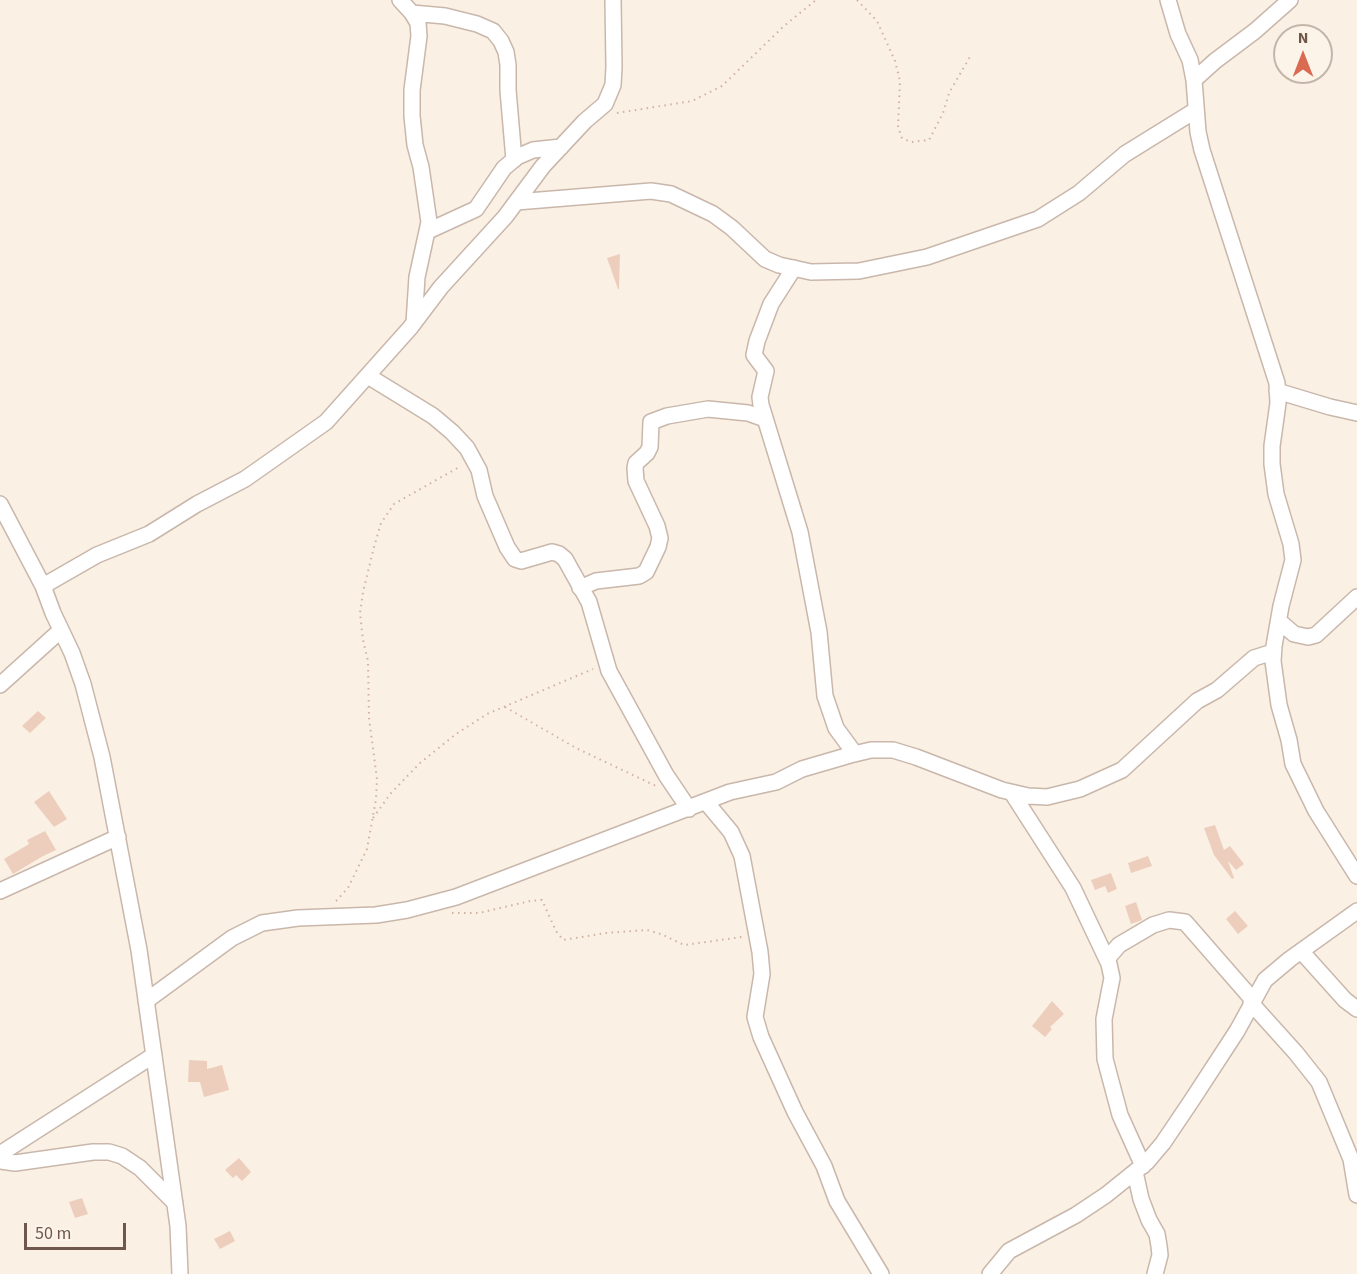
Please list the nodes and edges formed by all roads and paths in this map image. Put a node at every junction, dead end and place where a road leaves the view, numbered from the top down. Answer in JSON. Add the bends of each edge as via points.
{"nodes":[{"id":1,"x":400,"y":0,"type":"edge"},
{"id":2,"x":613,"y":0,"type":"edge"},
{"id":3,"x":816,"y":0,"type":"edge"},
{"id":4,"x":857,"y":0,"type":"edge"},
{"id":5,"x":1168,"y":0,"type":"edge"},
{"id":6,"x":1290,"y":0,"type":"edge"},
{"id":7,"x":412,"y":13,"type":"junction"},
{"id":8,"x":971,"y":56,"type":"dead end"},
{"id":9,"x":1194,"y":80,"type":"junction"},
{"id":10,"x":1196,"y":110,"type":"junction"},
{"id":11,"x":590,"y":116,"type":"junction"},
{"id":12,"x":561,"y":147,"type":"junction"},
{"id":13,"x":514,"y":160,"type":"junction"},
{"id":14,"x":516,"y":202,"type":"junction"},
{"id":15,"x":428,"y":231,"type":"junction"},
{"id":16,"x":794,"y":268,"type":"junction"},
{"id":17,"x":414,"y":323,"type":"junction"},
{"id":18,"x":368,"y":376,"type":"junction"},
{"id":19,"x":1277,"y":391,"type":"junction"},
{"id":20,"x":1357,"y":413,"type":"edge"},
{"id":21,"x":765,"y":419,"type":"junction"},
{"id":22,"x":473,"y":459,"type":"junction"},
{"id":23,"x":0,"y":504,"type":"edge"},
{"id":24,"x":43,"y":586,"type":"junction"},
{"id":25,"x":580,"y":588,"type":"junction"},
{"id":26,"x":1357,"y":597,"type":"edge"},
{"id":27,"x":1279,"y":621,"type":"junction"},
{"id":28,"x":61,"y":630,"type":"junction"},
{"id":29,"x":1273,"y":652,"type":"junction"},
{"id":30,"x":607,"y":663,"type":"junction"},
{"id":31,"x":0,"y":685,"type":"edge"},
{"id":32,"x":505,"y":707,"type":"junction"},
{"id":33,"x":855,"y":754,"type":"junction"},
{"id":34,"x":660,"y":788,"type":"dead end"},
{"id":35,"x":1012,"y":793,"type":"junction"},
{"id":36,"x":706,"y":802,"type":"junction"},
{"id":37,"x":689,"y":809,"type":"junction"},
{"id":38,"x":372,"y":820,"type":"junction"},
{"id":39,"x":118,"y":837,"type":"junction"},
{"id":40,"x":1357,"y":876,"type":"edge"},
{"id":41,"x":0,"y":891,"type":"edge"},
{"id":42,"x":1357,"y":911,"type":"edge"},
{"id":43,"x":447,"y":913,"type":"dead end"},
{"id":44,"x":322,"y":917,"type":"junction"},
{"id":45,"x":757,"y":935,"type":"junction"},
{"id":46,"x":1301,"y":951,"type":"junction"},
{"id":47,"x":1107,"y":959,"type":"junction"},
{"id":48,"x":146,"y":1000,"type":"junction"},
{"id":49,"x":1252,"y":1002,"type":"junction"},
{"id":50,"x":1357,"y":1009,"type":"edge"},
{"id":51,"x":154,"y":1055,"type":"junction"},
{"id":52,"x":0,"y":1154,"type":"edge"},
{"id":53,"x":0,"y":1161,"type":"edge"},
{"id":54,"x":1139,"y":1169,"type":"junction"},
{"id":55,"x":1357,"y":1195,"type":"edge"},
{"id":56,"x":175,"y":1203,"type":"junction"},
{"id":57,"x":180,"y":1274,"type":"edge"},
{"id":58,"x":881,"y":1274,"type":"edge"},
{"id":59,"x":990,"y":1274,"type":"edge"},
{"id":60,"x":1155,"y":1274,"type":"edge"}],
"edges":[{"from":1,"to":7,"type":"street"},
{"from":2,"to":11,"type":"street","via":[[613,85],[605,104]]},
{"from":3,"to":11,"type":"path","via":[[722,86],[692,101]]},
{"from":4,"to":8,"type":"path","via":[[877,21],[896,61],[900,81],[898,127],[902,138],[911,142],[929,140],[949,93]]},
{"from":5,"to":9,"type":"street"},
{"from":6,"to":9,"type":"street"},
{"from":7,"to":13,"type":"street","via":[[477,24],[493,31],[501,41],[508,65]]},
{"from":7,"to":15,"type":"street","via":[[419,36],[412,116]]},
{"from":9,"to":10,"type":"street"},
{"from":10,"to":16,"type":"street","via":[[1125,154],[1079,193],[1038,219],[927,257],[859,271],[811,272]]},
{"from":10,"to":19,"type":"street","via":[[1202,150]]},
{"from":11,"to":12,"type":"street"},
{"from":12,"to":13,"type":"street","via":[[532,150]]},
{"from":12,"to":14,"type":"street"},
{"from":13,"to":15,"type":"street","via":[[476,209]]},
{"from":14,"to":16,"type":"street","via":[[651,191],[671,194],[713,214],[765,259]]},
{"from":14,"to":17,"type":"street"},
{"from":15,"to":17,"type":"street","via":[[417,277]]},
{"from":16,"to":21,"type":"street","via":[[771,304],[754,348],[754,356],[766,371],[760,397]]},
{"from":17,"to":18,"type":"street"},
{"from":18,"to":22,"type":"street","via":[[433,416],[467,448]]},
{"from":18,"to":24,"type":"street","via":[[326,422],[245,479],[149,534],[96,555]]},
{"from":19,"to":20,"type":"street"},
{"from":19,"to":27,"type":"street","via":[[1272,464],[1293,560]]},
{"from":21,"to":25,"type":"street","via":[[708,409],[651,422],[650,447],[635,468],[636,481],[657,526],[658,548],[646,572],[639,576],[596,581]]},
{"from":21,"to":33,"type":"street","via":[[800,532],[819,632],[825,696],[836,728]]},
{"from":22,"to":25,"type":"street","via":[[511,555],[521,561],[552,552],[559,554]]},
{"from":22,"to":38,"type":"path","via":[[394,504],[381,523],[374,547],[360,613],[368,661],[369,718],[377,779]]},
{"from":23,"to":24,"type":"street"},
{"from":24,"to":28,"type":"street"},
{"from":25,"to":30,"type":"street","via":[[589,602]]},
{"from":26,"to":27,"type":"street","via":[[1316,635],[1293,634]]},
{"from":27,"to":29,"type":"street"},
{"from":28,"to":31,"type":"street"},
{"from":28,"to":39,"type":"street","via":[[83,684]]},
{"from":29,"to":35,"type":"street","via":[[1254,658],[1217,690],[1197,701],[1111,776],[1062,795]]},
{"from":29,"to":40,"type":"street","via":[[1275,683],[1293,764],[1316,811]]},
{"from":30,"to":32,"type":"path"},
{"from":30,"to":37,"type":"street","via":[[628,708]]},
{"from":32,"to":34,"type":"path","via":[[576,748]]},
{"from":32,"to":38,"type":"path","via":[[471,724],[426,758],[391,793]]},
{"from":33,"to":35,"type":"street","via":[[893,750]]},
{"from":33,"to":36,"type":"street"},
{"from":35,"to":47,"type":"street","via":[[1073,888]]},
{"from":36,"to":37,"type":"street"},
{"from":36,"to":45,"type":"street","via":[[730,832],[742,856]]},
{"from":37,"to":44,"type":"street","via":[[456,897],[375,915]]},
{"from":38,"to":44,"type":"path","via":[[359,867],[348,888]]},
{"from":39,"to":41,"type":"street"},
{"from":39,"to":48,"type":"street"},
{"from":42,"to":46,"type":"street"},
{"from":43,"to":45,"type":"path","via":[[479,913],[539,900],[544,902],[563,940],[647,930],[684,945]]},
{"from":44,"to":48,"type":"street","via":[[262,923],[232,938]]},
{"from":45,"to":58,"type":"street","via":[[762,974],[755,1017],[761,1037],[837,1201]]},
{"from":46,"to":49,"type":"street","via":[[1265,980]]},
{"from":46,"to":50,"type":"street"},
{"from":47,"to":49,"type":"street","via":[[1119,945],[1153,925],[1169,920],[1185,922]]},
{"from":47,"to":54,"type":"street","via":[[1112,978],[1104,1019],[1105,1059]]},
{"from":48,"to":51,"type":"street"},
{"from":49,"to":54,"type":"street","via":[[1163,1143]]},
{"from":49,"to":55,"type":"street","via":[[1319,1082],[1351,1159]]},
{"from":51,"to":52,"type":"street"},
{"from":51,"to":56,"type":"street"},
{"from":53,"to":56,"type":"street","via":[[15,1164],[109,1152],[140,1168]]},
{"from":54,"to":59,"type":"street","via":[[1076,1215],[1009,1251]]},
{"from":54,"to":60,"type":"street","via":[[1141,1199],[1159,1246]]},
{"from":56,"to":57,"type":"street"}]}
